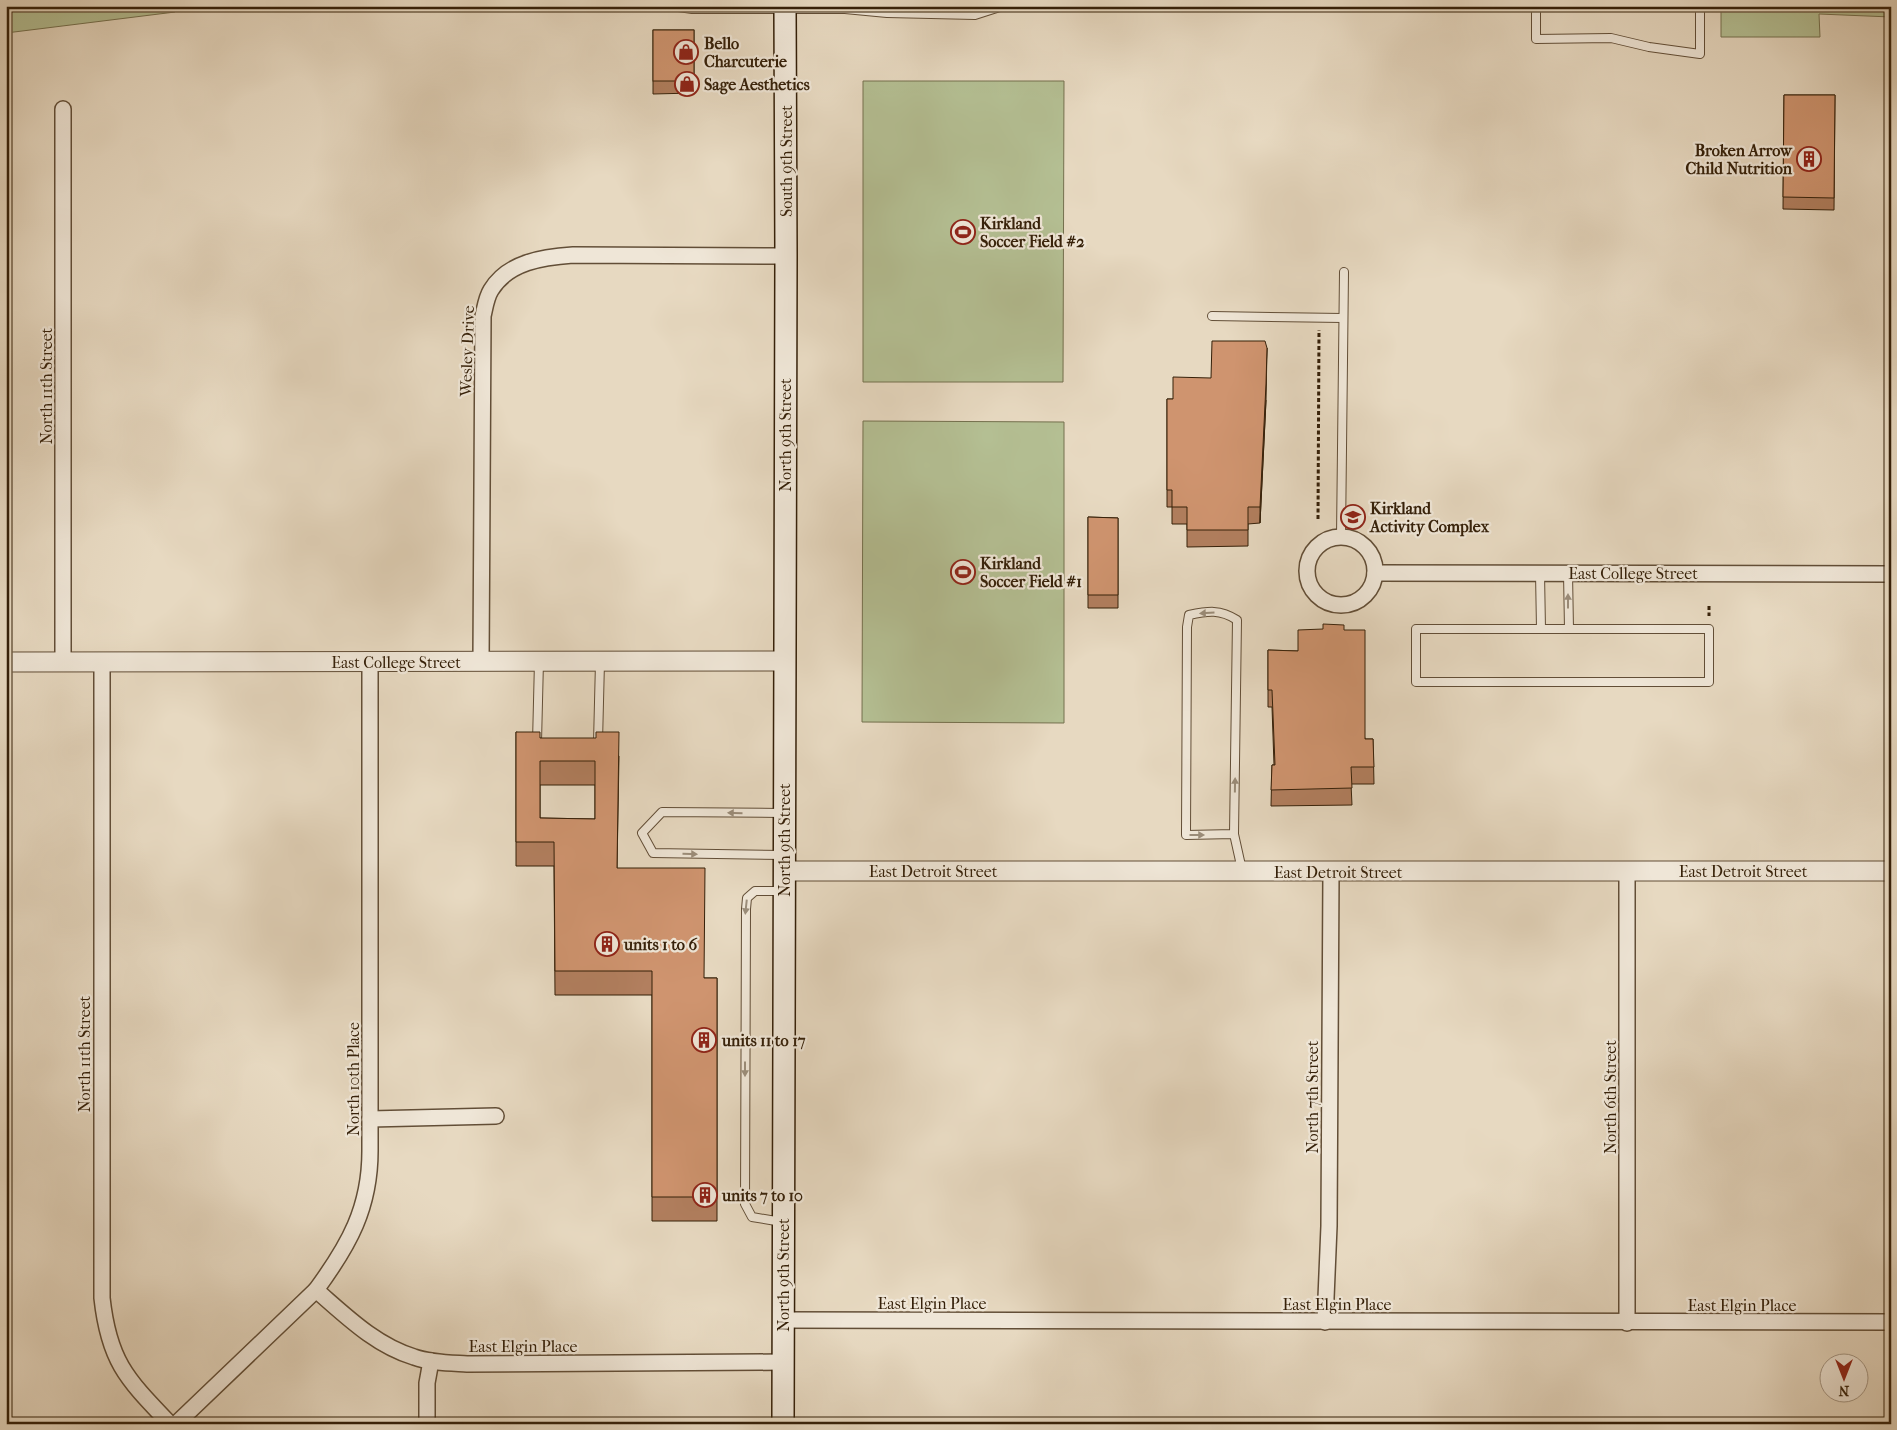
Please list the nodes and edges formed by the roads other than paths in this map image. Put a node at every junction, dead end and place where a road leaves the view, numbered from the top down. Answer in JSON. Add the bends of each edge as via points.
{"nodes":[{"id":1,"x":672,"y":6,"type":"edge"},
{"id":2,"x":1003,"y":6,"type":"edge"},
{"id":3,"x":1536,"y":6,"type":"edge"},
{"id":4,"x":1700,"y":6,"type":"edge"},
{"id":5,"x":785,"y":8,"type":"edge"},
{"id":6,"x":845,"y":8,"type":"edge"},
{"id":7,"x":63,"y":110,"type":"dead end"},
{"id":8,"x":786,"y":256,"type":"junction"},
{"id":9,"x":1344,"y":272,"type":"dead end"},
{"id":10,"x":1212,"y":316,"type":"dead end"},
{"id":11,"x":1343,"y":318,"type":"junction"},
{"id":12,"x":1341,"y":537,"type":"junction"},
{"id":13,"x":1375,"y":573,"type":"junction"},
{"id":14,"x":1540,"y":573,"type":"junction"},
{"id":15,"x":1568,"y":573,"type":"junction"},
{"id":16,"x":1891,"y":574,"type":"edge"},
{"id":17,"x":1541,"y":629,"type":"junction"},
{"id":18,"x":1568,"y":629,"type":"junction"},
{"id":19,"x":539,"y":661,"type":"junction"},
{"id":20,"x":785,"y":661,"type":"junction"},
{"id":21,"x":6,"y":662,"type":"edge"},
{"id":22,"x":63,"y":662,"type":"junction"},
{"id":23,"x":102,"y":662,"type":"junction"},
{"id":24,"x":370,"y":662,"type":"junction"},
{"id":25,"x":481,"y":662,"type":"junction"},
{"id":26,"x":600,"y":662,"type":"junction"},
{"id":27,"x":537,"y":750,"type":"edge"},
{"id":28,"x":598,"y":750,"type":"edge"},
{"id":29,"x":784,"y":813,"type":"junction"},
{"id":30,"x":1234,"y":834,"type":"junction"},
{"id":31,"x":1628,"y":871,"type":"junction"},
{"id":32,"x":1891,"y":871,"type":"edge"},
{"id":33,"x":784,"y":872,"type":"junction"},
{"id":34,"x":1242,"y":872,"type":"junction"},
{"id":35,"x":1331,"y":872,"type":"junction"},
{"id":36,"x":496,"y":1116,"type":"dead end"},
{"id":37,"x":370,"y":1119,"type":"junction"},
{"id":38,"x":783,"y":1222,"type":"junction"},
{"id":39,"x":316,"y":1290,"type":"junction"},
{"id":40,"x":783,"y":1320,"type":"junction"},
{"id":41,"x":1325,"y":1322,"type":"junction"},
{"id":42,"x":1891,"y":1322,"type":"edge"},
{"id":43,"x":1627,"y":1323,"type":"junction"},
{"id":44,"x":431,"y":1361,"type":"junction"},
{"id":45,"x":783,"y":1362,"type":"junction"},
{"id":46,"x":170,"y":1424,"type":"edge"},
{"id":47,"x":176,"y":1424,"type":"edge"},
{"id":48,"x":427,"y":1424,"type":"edge"},
{"id":49,"x":783,"y":1424,"type":"edge"}],
"edges":[{"from":1,"to":5,"type":"lane","via":[[692,9]]},
{"from":2,"to":6,"type":"lane","via":[[975,15],[887,13]]},
{"from":3,"to":4,"type":"lane","via":[[1536,39],[1611,38],[1700,54]]},
{"from":5,"to":6,"type":"lane"},
{"from":5,"to":8,"type":"main road","name":"South 9th Street"},
{"from":7,"to":22,"type":"street","name":"North 11th Street"},
{"from":8,"to":20,"type":"main road","name":"North 9th Street"},
{"from":8,"to":25,"type":"street","name":"Wesley Drive","via":[[548,256],[536,258],[510,271],[491,290],[483,316]]},
{"from":9,"to":11,"type":"lane"},
{"from":10,"to":11,"type":"lane"},
{"from":11,"to":12,"type":"lane"},
{"from":12,"to":13,"type":"street","via":[[1362,544],[1370,553]]},
{"from":12,"to":13,"type":"street","via":[[1322,542],[1308,560],[1308,583],[1314,593],[1322,601],[1346,606],[1366,595],[1373,585]]},
{"from":13,"to":14,"type":"street","name":"East College Street"},
{"from":14,"to":15,"type":"street","name":"East College Street"},
{"from":14,"to":17,"type":"lane"},
{"from":15,"to":16,"type":"street","name":"East College Street"},
{"from":18,"to":15,"type":"lane","one_way":true},
{"from":17,"to":18,"type":"lane"},
{"from":17,"to":18,"type":"lane","via":[[1416,629],[1416,682],[1709,682],[1709,629]]},
{"from":19,"to":25,"type":"street","name":"East College Street"},
{"from":19,"to":26,"type":"street","name":"East College Street"},
{"from":19,"to":27,"type":"lane"},
{"from":20,"to":26,"type":"street","name":"East College Street"},
{"from":20,"to":29,"type":"main road","name":"North 9th Street"},
{"from":21,"to":22,"type":"street","name":"East College Street"},
{"from":22,"to":23,"type":"street","name":"East College Street"},
{"from":23,"to":24,"type":"street","name":"East College Street"},
{"from":23,"to":46,"type":"street","name":"North 11th Street","via":[[102,1298],[108,1338],[122,1369],[135,1388]]},
{"from":24,"to":25,"type":"street","name":"East College Street"},
{"from":24,"to":37,"type":"street","name":"North 10th Place"},
{"from":26,"to":28,"type":"lane"},
{"from":29,"to":33,"type":"main road","name":"North 9th Street"},
{"from":29,"to":33,"type":"lane","one_way":true,"via":[[662,812],[642,833],[653,854]]},
{"from":30,"to":30,"type":"lane","one_way":true,"via":[[1237,620],[1225,612],[1204,612],[1189,615],[1187,628],[1186,835]]},
{"from":30,"to":34,"type":"lane"},
{"from":31,"to":32,"type":"street","name":"East Detroit Street"},
{"from":31,"to":35,"type":"street","name":"East Detroit Street"},
{"from":31,"to":43,"type":"street","name":"North 6th Street"},
{"from":33,"to":34,"type":"street","name":"East Detroit Street"},
{"from":33,"to":38,"type":"main road","name":"North 9th Street"},
{"from":33,"to":38,"type":"lane","one_way":true,"via":[[747,898],[745,1204],[752,1217]]},
{"from":34,"to":35,"type":"street","name":"East Detroit Street"},
{"from":35,"to":41,"type":"street","name":"North 7th Street","via":[[1329,1226]]},
{"from":36,"to":37,"type":"street"},
{"from":37,"to":39,"type":"street","name":"North 10th Place","via":[[370,1169],[360,1218]]},
{"from":38,"to":40,"type":"main road","name":"North 9th Street"},
{"from":39,"to":44,"type":"street","name":"East Elgin Place","via":[[380,1342],[413,1357]]},
{"from":39,"to":47,"type":"street","name":"North 10th Place"},
{"from":40,"to":41,"type":"street","name":"East Elgin Place"},
{"from":40,"to":45,"type":"main road","name":"North 9th Street"},
{"from":41,"to":43,"type":"street","name":"East Elgin Place"},
{"from":42,"to":43,"type":"street","name":"East Elgin Place"},
{"from":44,"to":45,"type":"street","name":"East Elgin Place","via":[[468,1364]]},
{"from":44,"to":48,"type":"street","via":[[427,1383]]},
{"from":45,"to":49,"type":"main road","name":"North 9th Street"}]}
